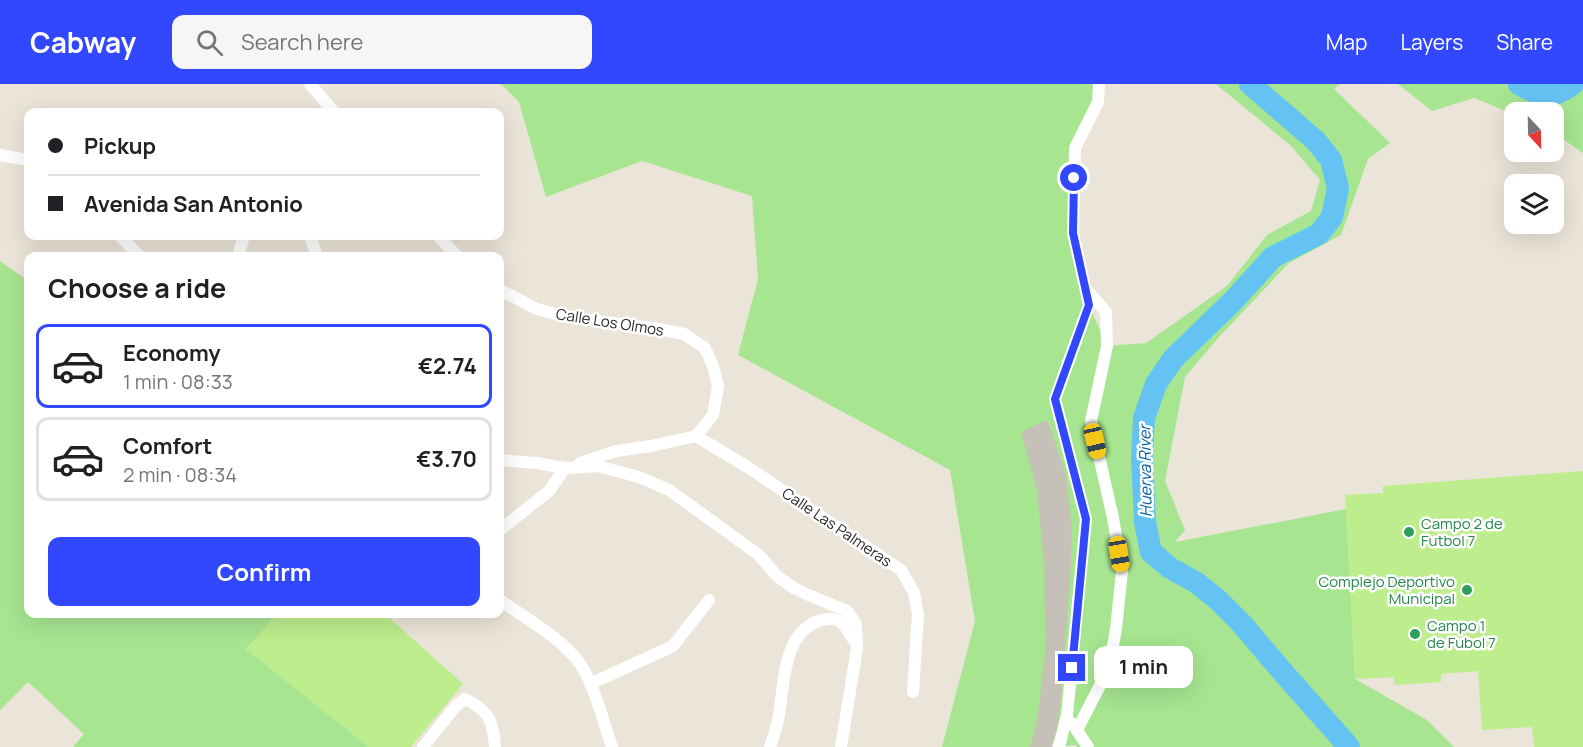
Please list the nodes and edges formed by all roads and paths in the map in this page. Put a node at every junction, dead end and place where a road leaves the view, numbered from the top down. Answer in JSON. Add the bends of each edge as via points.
{"nodes":[{"id":1,"x":310,"y":84,"type":"edge"},
{"id":2,"x":1099,"y":84,"type":"edge"},
{"id":3,"x":331,"y":108,"type":"edge"},
{"id":4,"x":0,"y":155,"type":"edge"},
{"id":5,"x":24,"y":159,"type":"edge"},
{"id":6,"x":124,"y":240,"type":"edge"},
{"id":7,"x":442,"y":240,"type":"edge"},
{"id":8,"x":135,"y":252,"type":"edge"},
{"id":9,"x":453,"y":252,"type":"edge"},
{"id":10,"x":1085,"y":289,"type":"junction"},
{"id":11,"x":504,"y":292,"type":"edge"},
{"id":12,"x":696,"y":436,"type":"junction"},
{"id":13,"x":504,"y":460,"type":"edge"},
{"id":14,"x":565,"y":468,"type":"junction"},
{"id":15,"x":504,"y":527,"type":"edge"},
{"id":16,"x":709,"y":600,"type":"dead end"},
{"id":17,"x":504,"y":603,"type":"edge"},
{"id":18,"x":857,"y":648,"type":"junction"},
{"id":19,"x":590,"y":684,"type":"junction"},
{"id":20,"x":913,"y":692,"type":"dead end"},
{"id":21,"x":1067,"y":715,"type":"junction"},
{"id":22,"x":1077,"y":730,"type":"junction"},
{"id":23,"x":423,"y":747,"type":"edge"},
{"id":24,"x":495,"y":747,"type":"edge"},
{"id":25,"x":612,"y":747,"type":"edge"},
{"id":26,"x":770,"y":747,"type":"edge"},
{"id":27,"x":840,"y":747,"type":"edge"},
{"id":28,"x":1059,"y":747,"type":"edge"},
{"id":29,"x":1088,"y":747,"type":"edge"}],
"edges":[{"from":1,"to":3,"type":"street"},
{"from":2,"to":10,"type":"street","via":[[1098,102],[1075,148],[1073,233]]},
{"from":4,"to":5,"type":"street"},
{"from":6,"to":8,"type":"street"},
{"from":7,"to":9,"type":"street"},
{"from":10,"to":21,"type":"street","via":[[1089,305],[1055,399],[1086,519]]},
{"from":10,"to":22,"type":"street","via":[[1106,312],[1107,346],[1091,422],[1122,572],[1108,668]]},
{"from":11,"to":12,"type":"street","name":"Calle Los Olmos","via":[[537,309],[566,317],[684,334],[705,348],[718,386],[713,415]]},
{"from":12,"to":14,"type":"street","via":[[616,451]]},
{"from":12,"to":20,"type":"street","name":"Calle Las Palmeras","via":[[901,570],[914,593],[918,614]]},
{"from":13,"to":14,"type":"street"},
{"from":14,"to":15,"type":"street","via":[[549,491]]},
{"from":14,"to":18,"type":"street","via":[[598,466],[669,490],[759,555],[794,588],[847,610],[856,624]]},
{"from":16,"to":19,"type":"street","via":[[673,646]]},
{"from":17,"to":19,"type":"street","via":[[561,643],[581,664]]},
{"from":18,"to":26,"type":"street","via":[[848,628],[832,619],[818,621],[797,637],[783,674],[778,720]]},
{"from":18,"to":27,"type":"street"},
{"from":19,"to":25,"type":"street"},
{"from":21,"to":22,"type":"street"},
{"from":21,"to":28,"type":"street"},
{"from":22,"to":29,"type":"street"},
{"from":23,"to":24,"type":"street","via":[[465,699],[479,706],[493,725]]}]}
